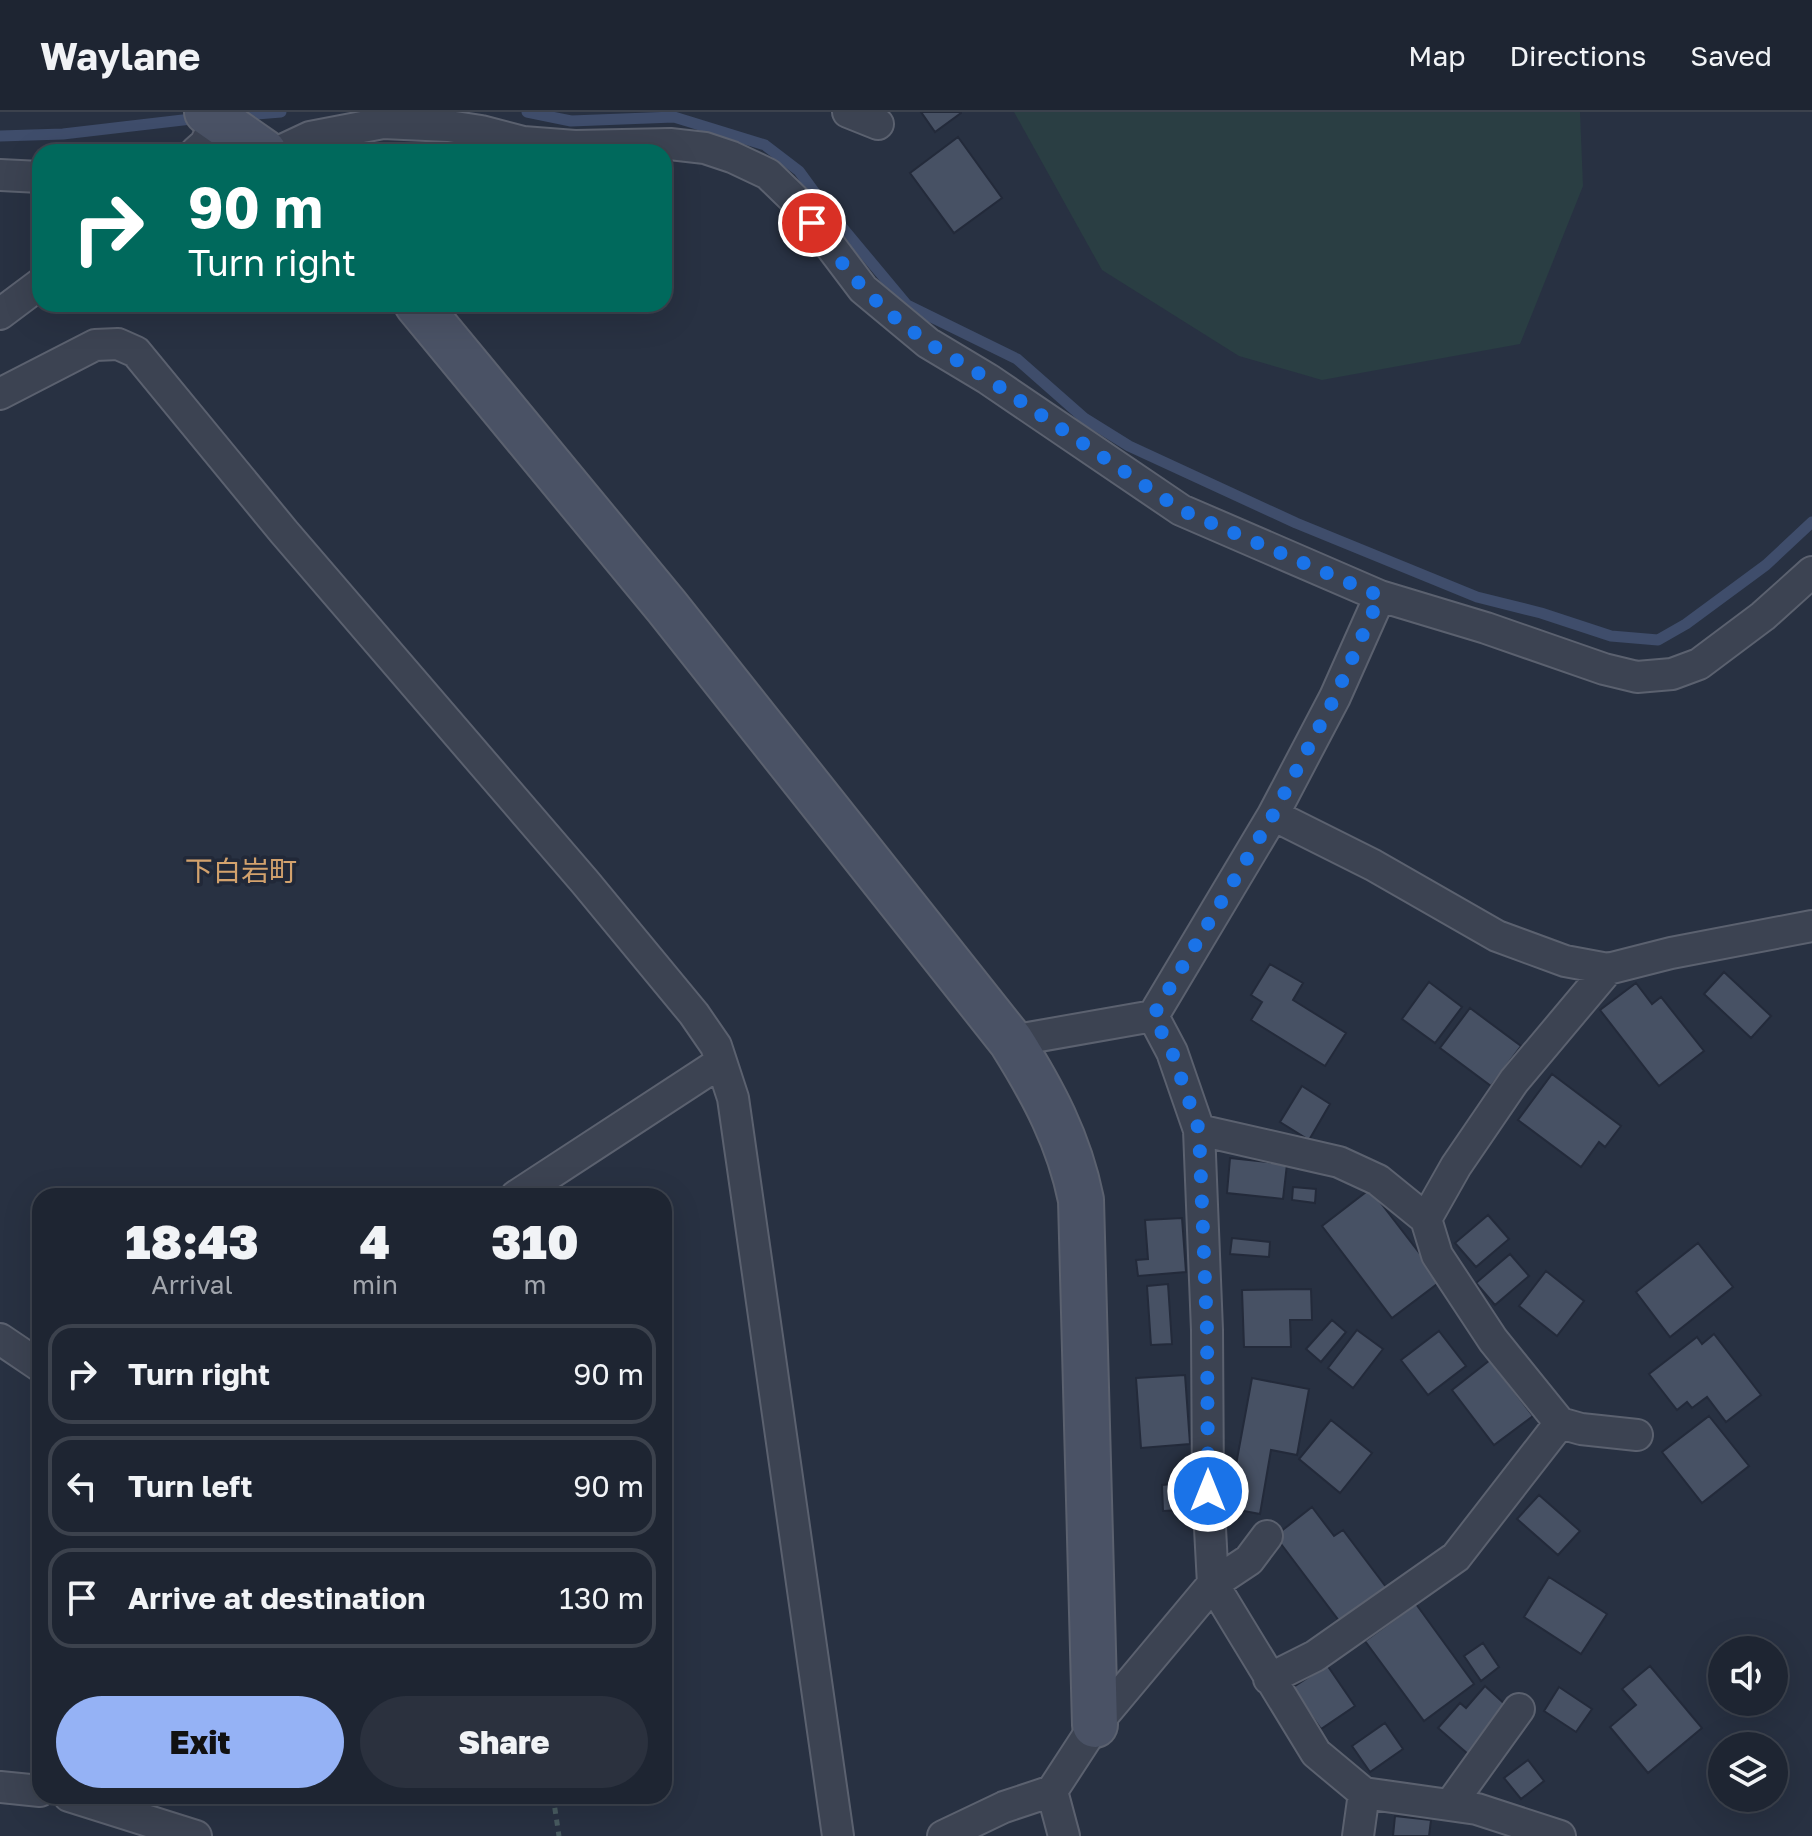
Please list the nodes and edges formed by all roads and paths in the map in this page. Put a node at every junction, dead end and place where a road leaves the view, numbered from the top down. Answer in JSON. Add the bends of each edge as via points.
{"nodes":[{"id":1,"x":848,"y":112,"type":"edge"},
{"id":2,"x":211,"y":124,"type":"edge"},
{"id":3,"x":878,"y":124,"type":"dead end"},
{"id":4,"x":249,"y":144,"type":"edge"},
{"id":5,"x":295,"y":144,"type":"edge"},
{"id":6,"x":549,"y":144,"type":"edge"},
{"id":7,"x":549,"y":144,"type":"edge"},
{"id":8,"x":670,"y":144,"type":"edge"},
{"id":9,"x":672,"y":144,"type":"edge"},
{"id":10,"x":0,"y":175,"type":"edge"},
{"id":11,"x":32,"y":177,"type":"edge"},
{"id":12,"x":32,"y":290,"type":"edge"},
{"id":13,"x":424,"y":312,"type":"edge"},
{"id":14,"x":0,"y":314,"type":"edge"},
{"id":15,"x":0,"y":394,"type":"edge"},
{"id":16,"x":1812,"y":572,"type":"edge"},
{"id":17,"x":1380,"y":596,"type":"junction"},
{"id":18,"x":1273,"y":815,"type":"junction"},
{"id":19,"x":1812,"y":926,"type":"edge"},
{"id":20,"x":1608,"y":969,"type":"junction"},
{"id":21,"x":1153,"y":1016,"type":"junction"},
{"id":22,"x":1011,"y":1041,"type":"junction"},
{"id":23,"x":721,"y":1062,"type":"junction"},
{"id":24,"x":1199,"y":1130,"type":"junction"},
{"id":25,"x":528,"y":1188,"type":"edge"},
{"id":26,"x":1426,"y":1219,"type":"junction"},
{"id":27,"x":0,"y":1339,"type":"edge"},
{"id":28,"x":32,"y":1361,"type":"edge"},
{"id":29,"x":1560,"y":1423,"type":"junction"},
{"id":30,"x":1637,"y":1435,"type":"dead end"},
{"id":31,"x":1267,"y":1536,"type":"dead end"},
{"id":32,"x":1213,"y":1584,"type":"junction"},
{"id":33,"x":1269,"y":1679,"type":"junction"},
{"id":34,"x":1519,"y":1709,"type":"dead end"},
{"id":35,"x":1095,"y":1725,"type":"junction"},
{"id":36,"x":0,"y":1787,"type":"edge"},
{"id":37,"x":32,"y":1790,"type":"edge"},
{"id":38,"x":1052,"y":1791,"type":"junction"},
{"id":39,"x":1364,"y":1793,"type":"junction"},
{"id":40,"x":94,"y":1804,"type":"edge"},
{"id":41,"x":554,"y":1804,"type":"edge"},
{"id":42,"x":1450,"y":1805,"type":"junction"},
{"id":43,"x":196,"y":1836,"type":"edge"},
{"id":44,"x":559,"y":1836,"type":"edge"},
{"id":45,"x":838,"y":1836,"type":"edge"},
{"id":46,"x":943,"y":1836,"type":"edge"},
{"id":47,"x":1064,"y":1836,"type":"edge"},
{"id":48,"x":1358,"y":1836,"type":"edge"},
{"id":49,"x":1560,"y":1836,"type":"edge"}],
"edges":[{"from":1,"to":3,"type":"street"},
{"from":2,"to":4,"type":"street"},
{"from":5,"to":7,"type":"street","via":[[383,123],[459,128]]},
{"from":6,"to":8,"type":"street"},
{"from":9,"to":17,"type":"street","via":[[705,148],[768,174],[886,311],[1181,510]]},
{"from":10,"to":11,"type":"street"},
{"from":12,"to":14,"type":"street"},
{"from":13,"to":22,"type":"street","via":[[667,607]]},
{"from":15,"to":23,"type":"street","via":[[95,345],[118,344],[136,352],[694,1014]]},
{"from":16,"to":17,"type":"street","via":[[1699,664],[1672,674],[1637,677]]},
{"from":17,"to":18,"type":"street"},
{"from":18,"to":20,"type":"street","via":[[1497,936],[1565,961]]},
{"from":18,"to":21,"type":"street"},
{"from":19,"to":20,"type":"street"},
{"from":20,"to":26,"type":"street","via":[[1514,1081]]},
{"from":21,"to":22,"type":"street"},
{"from":21,"to":24,"type":"street","via":[[1172,1052]]},
{"from":22,"to":35,"type":"street","via":[[1067,1143],[1081,1200]]},
{"from":23,"to":25,"type":"street"},
{"from":23,"to":45,"type":"street","via":[[733,1098]]},
{"from":24,"to":26,"type":"street","via":[[1361,1170]]},
{"from":24,"to":32,"type":"street"},
{"from":26,"to":29,"type":"street","via":[[1437,1255],[1493,1340]]},
{"from":27,"to":28,"type":"street"},
{"from":29,"to":30,"type":"street"},
{"from":29,"to":33,"type":"street","via":[[1456,1557],[1315,1656]]},
{"from":31,"to":32,"type":"street","via":[[1249,1560]]},
{"from":32,"to":33,"type":"street"},
{"from":32,"to":35,"type":"street"},
{"from":33,"to":39,"type":"street","via":[[1316,1753]]},
{"from":34,"to":42,"type":"street"},
{"from":35,"to":38,"type":"street"},
{"from":36,"to":37,"type":"street"},
{"from":38,"to":46,"type":"street"},
{"from":38,"to":47,"type":"street"},
{"from":39,"to":42,"type":"street"},
{"from":39,"to":48,"type":"street"},
{"from":40,"to":43,"type":"street"},
{"from":41,"to":44,"type":"path"},
{"from":42,"to":49,"type":"street"}]}
